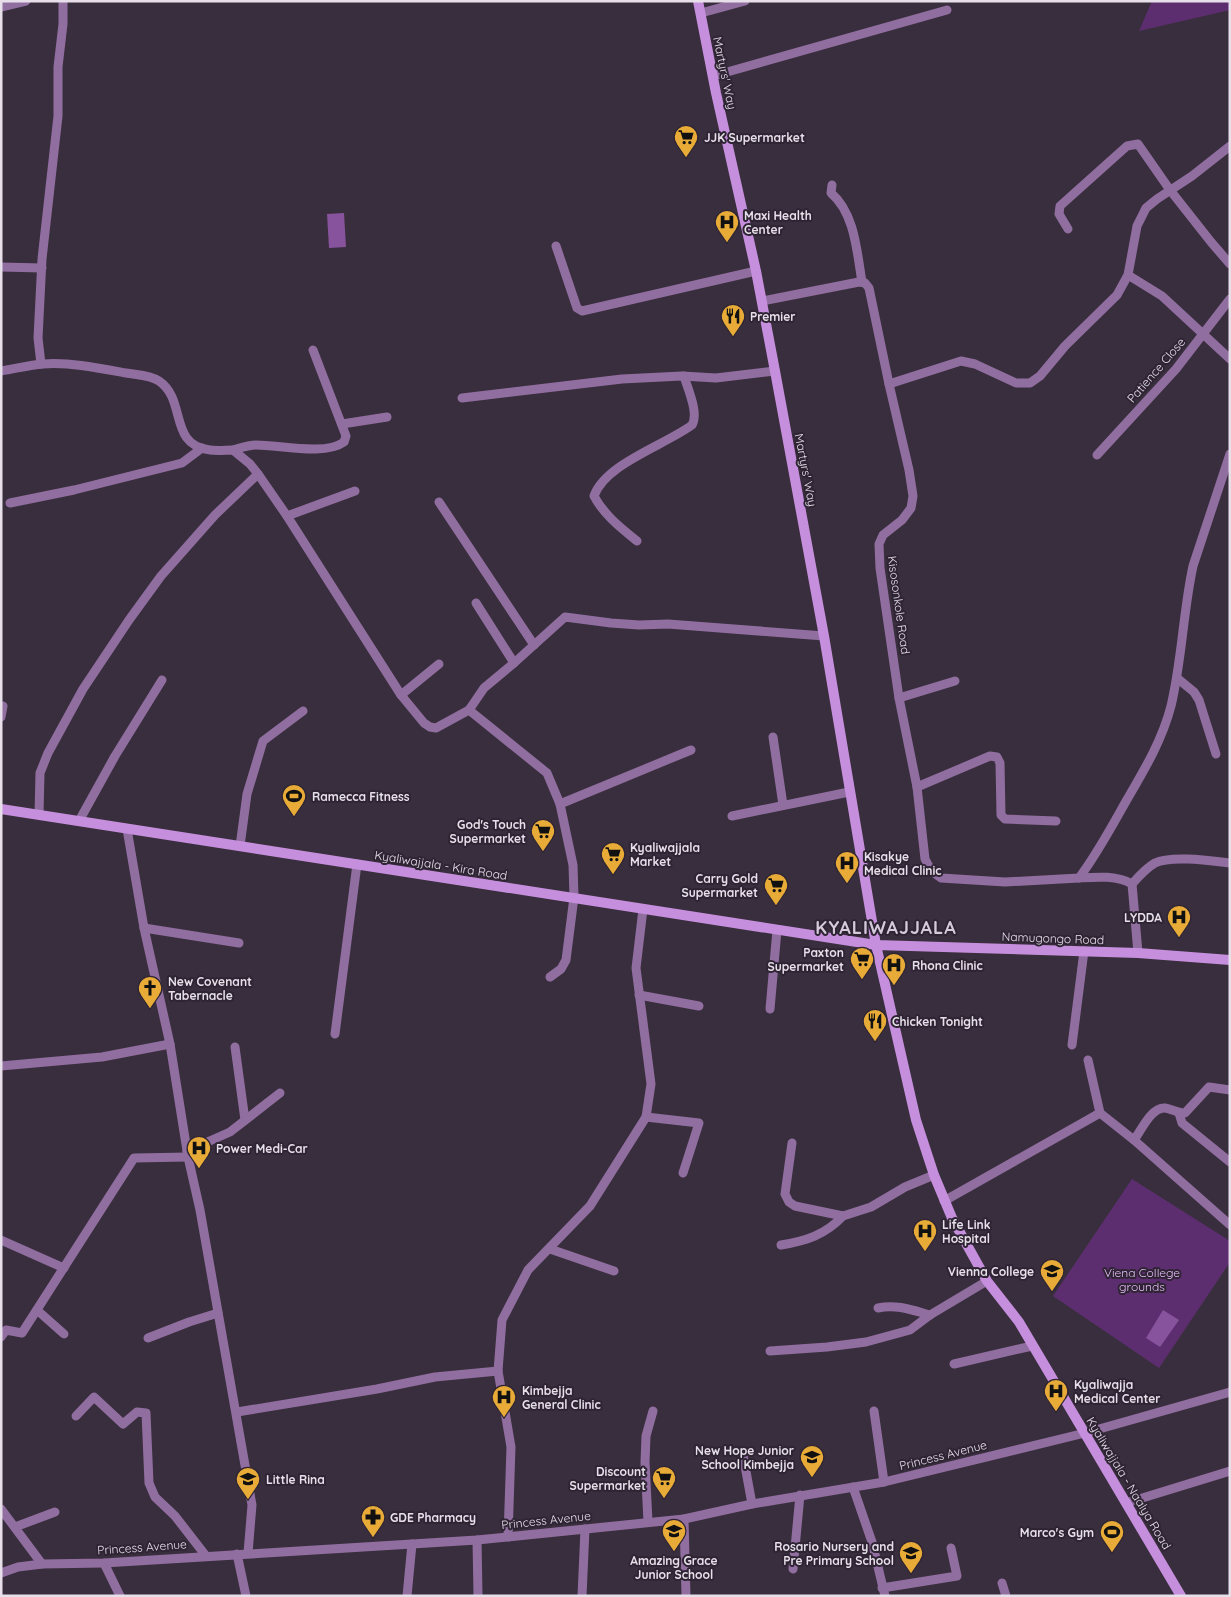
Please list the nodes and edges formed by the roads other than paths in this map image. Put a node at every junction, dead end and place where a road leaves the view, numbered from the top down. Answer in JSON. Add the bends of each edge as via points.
{"nodes":[{"id":1,"x":26,"y":1,"type":"edge"},
{"id":2,"x":62,"y":1,"type":"edge"},
{"id":3,"x":698,"y":1,"type":"edge"},
{"id":4,"x":745,"y":1,"type":"edge"},
{"id":5,"x":1,"y":7,"type":"edge"},
{"id":6,"x":947,"y":10,"type":"dead end"},
{"id":7,"x":701,"y":13,"type":"junction"},
{"id":8,"x":713,"y":76,"type":"junction"},
{"id":9,"x":1230,"y":146,"type":"edge"},
{"id":10,"x":832,"y":185,"type":"dead end"},
{"id":11,"x":1170,"y":190,"type":"junction"},
{"id":12,"x":1068,"y":229,"type":"dead end"},
{"id":13,"x":556,"y":246,"type":"dead end"},
{"id":14,"x":1230,"y":264,"type":"edge"},
{"id":15,"x":1,"y":267,"type":"edge"},
{"id":16,"x":42,"y":268,"type":"junction"},
{"id":17,"x":756,"y":270,"type":"junction"},
{"id":18,"x":1128,"y":275,"type":"junction"},
{"id":19,"x":862,"y":282,"type":"junction"},
{"id":20,"x":1230,"y":299,"type":"edge"},
{"id":21,"x":762,"y":301,"type":"junction"},
{"id":22,"x":1203,"y":334,"type":"junction"},
{"id":23,"x":313,"y":350,"type":"dead end"},
{"id":24,"x":1230,"y":359,"type":"edge"},
{"id":25,"x":41,"y":364,"type":"junction"},
{"id":26,"x":1,"y":371,"type":"edge"},
{"id":27,"x":775,"y":371,"type":"junction"},
{"id":28,"x":684,"y":376,"type":"junction"},
{"id":29,"x":889,"y":384,"type":"junction"},
{"id":30,"x":462,"y":398,"type":"dead end"},
{"id":31,"x":387,"y":417,"type":"dead end"},
{"id":32,"x":342,"y":424,"type":"junction"},
{"id":33,"x":202,"y":448,"type":"junction"},
{"id":34,"x":233,"y":450,"type":"junction"},
{"id":35,"x":1230,"y":454,"type":"edge"},
{"id":36,"x":1097,"y":455,"type":"dead end"},
{"id":37,"x":258,"y":474,"type":"junction"},
{"id":38,"x":355,"y":491,"type":"dead end"},
{"id":39,"x":439,"y":502,"type":"dead end"},
{"id":40,"x":10,"y":503,"type":"dead end"},
{"id":41,"x":287,"y":516,"type":"junction"},
{"id":42,"x":637,"y":541,"type":"dead end"},
{"id":43,"x":476,"y":603,"type":"dead end"},
{"id":44,"x":824,"y":636,"type":"junction"},
{"id":45,"x":534,"y":645,"type":"junction"},
{"id":46,"x":514,"y":663,"type":"junction"},
{"id":47,"x":439,"y":664,"type":"dead end"},
{"id":48,"x":1177,"y":678,"type":"junction"},
{"id":49,"x":162,"y":680,"type":"dead end"},
{"id":50,"x":955,"y":681,"type":"dead end"},
{"id":51,"x":401,"y":695,"type":"junction"},
{"id":52,"x":899,"y":698,"type":"junction"},
{"id":53,"x":3,"y":706,"type":"dead end"},
{"id":54,"x":468,"y":710,"type":"junction"},
{"id":55,"x":302,"y":711,"type":"dead end"},
{"id":56,"x":1,"y":717,"type":"edge"},
{"id":57,"x":773,"y":737,"type":"dead end"},
{"id":58,"x":690,"y":750,"type":"dead end"},
{"id":59,"x":1216,"y":754,"type":"dead end"},
{"id":60,"x":917,"y":787,"type":"junction"},
{"id":61,"x":849,"y":792,"type":"junction"},
{"id":62,"x":560,"y":804,"type":"junction"},
{"id":63,"x":783,"y":805,"type":"junction"},
{"id":64,"x":1,"y":809,"type":"edge"},
{"id":65,"x":39,"y":815,"type":"junction"},
{"id":66,"x":732,"y":816,"type":"dead end"},
{"id":67,"x":79,"y":821,"type":"junction"},
{"id":68,"x":1056,"y":821,"type":"dead end"},
{"id":69,"x":127,"y":829,"type":"junction"},
{"id":70,"x":240,"y":846,"type":"junction"},
{"id":71,"x":1230,"y":863,"type":"edge"},
{"id":72,"x":357,"y":864,"type":"junction"},
{"id":73,"x":1079,"y":878,"type":"junction"},
{"id":74,"x":1132,"y":884,"type":"junction"},
{"id":75,"x":574,"y":897,"type":"junction"},
{"id":76,"x":643,"y":909,"type":"junction"},
{"id":77,"x":144,"y":928,"type":"junction"},
{"id":78,"x":777,"y":930,"type":"junction"},
{"id":79,"x":239,"y":943,"type":"dead end"},
{"id":80,"x":876,"y":945,"type":"junction"},
{"id":81,"x":1084,"y":952,"type":"junction"},
{"id":82,"x":1138,"y":953,"type":"junction"},
{"id":83,"x":1230,"y":960,"type":"edge"},
{"id":84,"x":550,"y":977,"type":"dead end"},
{"id":85,"x":639,"y":995,"type":"junction"},
{"id":86,"x":699,"y":1006,"type":"dead end"},
{"id":87,"x":770,"y":1009,"type":"dead end"},
{"id":88,"x":334,"y":1034,"type":"dead end"},
{"id":89,"x":170,"y":1044,"type":"junction"},
{"id":90,"x":1072,"y":1045,"type":"dead end"},
{"id":91,"x":235,"y":1047,"type":"dead end"},
{"id":92,"x":1088,"y":1060,"type":"dead end"},
{"id":93,"x":1,"y":1066,"type":"edge"},
{"id":94,"x":1230,"y":1090,"type":"edge"},
{"id":95,"x":280,"y":1093,"type":"dead end"},
{"id":96,"x":1100,"y":1113,"type":"junction"},
{"id":97,"x":1179,"y":1113,"type":"junction"},
{"id":98,"x":646,"y":1117,"type":"junction"},
{"id":99,"x":245,"y":1120,"type":"junction"},
{"id":100,"x":1134,"y":1140,"type":"junction"},
{"id":101,"x":792,"y":1143,"type":"dead end"},
{"id":102,"x":188,"y":1154,"type":"junction"},
{"id":103,"x":1230,"y":1162,"type":"edge"},
{"id":104,"x":683,"y":1173,"type":"dead end"},
{"id":105,"x":934,"y":1175,"type":"junction"},
{"id":106,"x":944,"y":1201,"type":"junction"},
{"id":107,"x":843,"y":1216,"type":"junction"},
{"id":108,"x":1230,"y":1225,"type":"edge"},
{"id":109,"x":1,"y":1240,"type":"edge"},
{"id":110,"x":781,"y":1245,"type":"dead end"},
{"id":111,"x":550,"y":1249,"type":"junction"},
{"id":112,"x":64,"y":1268,"type":"junction"},
{"id":113,"x":614,"y":1271,"type":"dead end"},
{"id":114,"x":987,"y":1281,"type":"junction"},
{"id":115,"x":878,"y":1308,"type":"dead end"},
{"id":116,"x":37,"y":1310,"type":"junction"},
{"id":117,"x":218,"y":1313,"type":"junction"},
{"id":118,"x":930,"y":1315,"type":"junction"},
{"id":119,"x":64,"y":1334,"type":"dead end"},
{"id":120,"x":1,"y":1337,"type":"edge"},
{"id":121,"x":148,"y":1338,"type":"dead end"},
{"id":122,"x":1032,"y":1346,"type":"junction"},
{"id":123,"x":770,"y":1351,"type":"dead end"},
{"id":124,"x":954,"y":1364,"type":"dead end"},
{"id":125,"x":498,"y":1371,"type":"junction"},
{"id":126,"x":1230,"y":1392,"type":"edge"},
{"id":127,"x":874,"y":1411,"type":"dead end"},
{"id":128,"x":236,"y":1412,"type":"junction"},
{"id":129,"x":654,"y":1412,"type":"dead end"},
{"id":130,"x":76,"y":1416,"type":"dead end"},
{"id":131,"x":1085,"y":1433,"type":"junction"},
{"id":132,"x":743,"y":1455,"type":"dead end"},
{"id":133,"x":1230,"y":1471,"type":"edge"},
{"id":134,"x":884,"y":1482,"type":"junction"},
{"id":135,"x":853,"y":1487,"type":"junction"},
{"id":136,"x":800,"y":1495,"type":"junction"},
{"id":137,"x":1126,"y":1503,"type":"junction"},
{"id":138,"x":752,"y":1504,"type":"junction"},
{"id":139,"x":1,"y":1509,"type":"edge"},
{"id":140,"x":55,"y":1512,"type":"dead end"},
{"id":141,"x":684,"y":1519,"type":"junction"},
{"id":142,"x":648,"y":1522,"type":"junction"},
{"id":143,"x":14,"y":1527,"type":"junction"},
{"id":144,"x":585,"y":1529,"type":"junction"},
{"id":145,"x":508,"y":1537,"type":"junction"},
{"id":146,"x":477,"y":1540,"type":"junction"},
{"id":147,"x":412,"y":1544,"type":"junction"},
{"id":148,"x":951,"y":1548,"type":"dead end"},
{"id":149,"x":248,"y":1553,"type":"junction"},
{"id":150,"x":237,"y":1554,"type":"junction"},
{"id":151,"x":206,"y":1556,"type":"junction"},
{"id":152,"x":104,"y":1563,"type":"junction"},
{"id":153,"x":42,"y":1564,"type":"junction"},
{"id":154,"x":793,"y":1569,"type":"dead end"},
{"id":155,"x":1,"y":1573,"type":"edge"},
{"id":156,"x":1002,"y":1583,"type":"dead end"},
{"id":157,"x":883,"y":1592,"type":"edge"},
{"id":158,"x":120,"y":1596,"type":"edge"},
{"id":159,"x":246,"y":1596,"type":"edge"},
{"id":160,"x":407,"y":1596,"type":"edge"},
{"id":161,"x":478,"y":1596,"type":"edge"},
{"id":162,"x":582,"y":1596,"type":"edge"},
{"id":163,"x":686,"y":1596,"type":"edge"},
{"id":164,"x":1006,"y":1596,"type":"edge"},
{"id":165,"x":1181,"y":1596,"type":"edge"}],
"edges":[{"from":1,"to":5,"type":"street"},
{"from":2,"to":16,"type":"street","via":[[58,116]]},
{"from":3,"to":7,"type":"main road","name":"Martyrs' Way"},
{"from":4,"to":7,"type":"street"},
{"from":6,"to":8,"type":"street"},
{"from":7,"to":8,"type":"main road","name":"Martyrs' Way"},
{"from":8,"to":17,"type":"main road","name":"Martyrs' Way"},
{"from":9,"to":11,"type":"street"},
{"from":10,"to":19,"type":"street","name":"Kisosonkole Road","via":[[831,193],[839,200],[851,223]]},
{"from":11,"to":12,"type":"street","via":[[1142,148],[1138,144],[1126,146],[1060,206],[1059,214]]},
{"from":11,"to":14,"type":"street"},
{"from":11,"to":18,"type":"street","via":[[1141,216]]},
{"from":13,"to":17,"type":"street","via":[[577,308],[582,311]]},
{"from":15,"to":16,"type":"street"},
{"from":16,"to":25,"type":"street","via":[[38,338]]},
{"from":17,"to":21,"type":"main road","name":"Martyrs' Way"},
{"from":18,"to":22,"type":"street","via":[[1162,296]]},
{"from":18,"to":29,"type":"street","via":[[1117,295],[1030,383],[1016,383],[961,361]]},
{"from":19,"to":21,"type":"street"},
{"from":19,"to":29,"type":"street","name":"Kisosonkole Road","via":[[870,288]]},
{"from":20,"to":22,"type":"street","name":"Patience Close"},
{"from":21,"to":27,"type":"main road","name":"Martyrs' Way"},
{"from":22,"to":24,"type":"street"},
{"from":22,"to":36,"type":"street","name":"Patience Close","via":[[1176,369]]},
{"from":23,"to":32,"type":"street"},
{"from":25,"to":26,"type":"street"},
{"from":25,"to":33,"type":"street","via":[[96,368],[150,377],[169,390],[180,427],[195,446]]},
{"from":27,"to":28,"type":"street","via":[[716,378]]},
{"from":27,"to":44,"type":"main road","name":"Martyrs' Way"},
{"from":28,"to":30,"type":"street","via":[[622,379]]},
{"from":28,"to":42,"type":"street","via":[[694,411],[692,426],[616,470],[604,480],[594,496],[614,522]]},
{"from":29,"to":52,"type":"street","name":"Kisosonkole Road","via":[[913,496],[911,508],[883,535],[879,544]]},
{"from":31,"to":32,"type":"street"},
{"from":32,"to":34,"type":"street","via":[[346,436],[344,442],[335,447],[254,445]]},
{"from":33,"to":34,"type":"street"},
{"from":33,"to":40,"type":"street","via":[[182,463]]},
{"from":34,"to":37,"type":"street"},
{"from":35,"to":48,"type":"street","via":[[1193,566]]},
{"from":37,"to":41,"type":"street"},
{"from":37,"to":65,"type":"street","via":[[215,516],[162,576],[83,689],[40,773]]},
{"from":38,"to":41,"type":"street"},
{"from":39,"to":45,"type":"street"},
{"from":41,"to":51,"type":"street"},
{"from":43,"to":46,"type":"street"},
{"from":44,"to":45,"type":"street","via":[[668,624],[620,624],[571,616],[560,620]]},
{"from":44,"to":61,"type":"main road","name":"Martyrs' Way"},
{"from":45,"to":46,"type":"street"},
{"from":46,"to":54,"type":"street","via":[[484,688]]},
{"from":47,"to":51,"type":"street"},
{"from":48,"to":59,"type":"street","via":[[1199,700]]},
{"from":48,"to":73,"type":"street","via":[[1159,741],[1106,837]]},
{"from":49,"to":67,"type":"street"},
{"from":50,"to":52,"type":"street"},
{"from":51,"to":54,"type":"street","via":[[430,727],[436,728]]},
{"from":52,"to":60,"type":"street","name":"Kisosonkole Road"},
{"from":53,"to":56,"type":"street"},
{"from":54,"to":62,"type":"street","via":[[547,773]]},
{"from":55,"to":70,"type":"street","via":[[263,741],[247,794]]},
{"from":57,"to":63,"type":"street"},
{"from":58,"to":62,"type":"street"},
{"from":60,"to":68,"type":"street","via":[[990,756],[997,757],[1000,763],[1001,815],[1005,819]]},
{"from":60,"to":73,"type":"street","name":"Kisosonkole Road","via":[[925,859],[934,874],[941,878],[1005,882]]},
{"from":61,"to":63,"type":"street"},
{"from":61,"to":80,"type":"main road","name":"Martyrs' Way"},
{"from":62,"to":75,"type":"street","via":[[573,865]]},
{"from":63,"to":66,"type":"street"},
{"from":64,"to":65,"type":"main road","name":"Kyaliwajjala - Kira Road"},
{"from":65,"to":67,"type":"main road","name":"Kyaliwajjala - Kira Road"},
{"from":67,"to":69,"type":"main road","name":"Kyaliwajjala - Kira Road"},
{"from":69,"to":70,"type":"main road","name":"Kyaliwajjala - Kira Road"},
{"from":69,"to":77,"type":"street"},
{"from":70,"to":72,"type":"main road","name":"Kyaliwajjala - Kira Road"},
{"from":71,"to":74,"type":"street","via":[[1158,862]]},
{"from":72,"to":75,"type":"main road","name":"Kyaliwajjala - Kira Road"},
{"from":72,"to":88,"type":"street"},
{"from":73,"to":74,"type":"street","name":"Kisosonkole Road","via":[[1126,880]]},
{"from":74,"to":82,"type":"street"},
{"from":75,"to":76,"type":"main road","name":"Kyaliwajjala - Kira Road"},
{"from":75,"to":84,"type":"street","via":[[566,960],[561,969]]},
{"from":76,"to":78,"type":"main road","name":"Kyaliwajjala - Kira Road"},
{"from":76,"to":85,"type":"street","via":[[636,968]]},
{"from":77,"to":79,"type":"street"},
{"from":77,"to":89,"type":"street"},
{"from":78,"to":80,"type":"main road","name":"Kyaliwajjala - Kira Road"},
{"from":78,"to":87,"type":"street"},
{"from":80,"to":81,"type":"main road","name":"Namugongo Road"},
{"from":80,"to":105,"type":"main road","name":"Kyaliwajjala - Naalya Road","via":[[905,1079]]},
{"from":81,"to":82,"type":"main road","name":"Namugongo Road"},
{"from":81,"to":90,"type":"street"},
{"from":82,"to":83,"type":"main road","name":"Namugongo Road"},
{"from":85,"to":86,"type":"street"},
{"from":85,"to":98,"type":"street","via":[[651,1084]]},
{"from":89,"to":93,"type":"street","via":[[102,1057]]},
{"from":89,"to":102,"type":"street"},
{"from":91,"to":99,"type":"street"},
{"from":92,"to":96,"type":"street"},
{"from":94,"to":97,"type":"street","via":[[1209,1086],[1190,1109]]},
{"from":95,"to":99,"type":"street"},
{"from":96,"to":100,"type":"street"},
{"from":96,"to":106,"type":"street"},
{"from":97,"to":100,"type":"street","via":[[1158,1109]]},
{"from":97,"to":103,"type":"street","via":[[1182,1123]]},
{"from":98,"to":104,"type":"street","via":[[699,1123]]},
{"from":98,"to":111,"type":"street","via":[[590,1206]]},
{"from":99,"to":102,"type":"street","via":[[230,1132]]},
{"from":100,"to":108,"type":"street"},
{"from":101,"to":107,"type":"street","via":[[785,1194],[789,1202]]},
{"from":102,"to":112,"type":"street","via":[[134,1158]]},
{"from":102,"to":117,"type":"street"},
{"from":105,"to":106,"type":"main road","name":"Kyaliwajjala - Naalya Road"},
{"from":105,"to":107,"type":"street","via":[[905,1187],[872,1207]]},
{"from":106,"to":114,"type":"main road","name":"Kyaliwajjala - Naalya Road"},
{"from":107,"to":110,"type":"street","via":[[822,1234],[804,1242]]},
{"from":109,"to":112,"type":"street"},
{"from":111,"to":113,"type":"street"},
{"from":111,"to":125,"type":"street","via":[[528,1270],[502,1320]]},
{"from":112,"to":116,"type":"street"},
{"from":114,"to":118,"type":"street"},
{"from":114,"to":122,"type":"main road","name":"Kyaliwajjala - Naalya Road","via":[[1019,1322]]},
{"from":115,"to":118,"type":"street","via":[[901,1307]]},
{"from":116,"to":119,"type":"street"},
{"from":116,"to":120,"type":"street","via":[[22,1333],[6,1330]]},
{"from":117,"to":121,"type":"street"},
{"from":117,"to":128,"type":"street"},
{"from":118,"to":123,"type":"street","via":[[910,1330],[866,1342]]},
{"from":122,"to":124,"type":"street"},
{"from":122,"to":131,"type":"main road","name":"Kyaliwajjala - Naalya Road"},
{"from":125,"to":128,"type":"street","via":[[435,1376],[377,1390]]},
{"from":125,"to":145,"type":"street","via":[[511,1448]]},
{"from":126,"to":131,"type":"street","name":"Princess Avenue"},
{"from":127,"to":134,"type":"street"},
{"from":128,"to":149,"type":"street","via":[[252,1505]]},
{"from":129,"to":142,"type":"street","via":[[646,1436],[644,1462]]},
{"from":130,"to":151,"type":"street","via":[[94,1397],[123,1424],[137,1412],[146,1413],[149,1483],[155,1497]]},
{"from":131,"to":134,"type":"street","name":"Princess Avenue"},
{"from":131,"to":137,"type":"main road","name":"Kyaliwajjala - Naalya Road"},
{"from":132,"to":138,"type":"street"},
{"from":133,"to":137,"type":"street"},
{"from":134,"to":135,"type":"street","name":"Princess Avenue"},
{"from":135,"to":136,"type":"street","name":"Princess Avenue"},
{"from":135,"to":157,"type":"street","via":[[872,1542]]},
{"from":136,"to":138,"type":"street","name":"Princess Avenue"},
{"from":136,"to":154,"type":"street"},
{"from":137,"to":165,"type":"main road","name":"Kyaliwajjala - Naalya Road"},
{"from":138,"to":141,"type":"street","name":"Princess Avenue"},
{"from":139,"to":143,"type":"street"},
{"from":140,"to":143,"type":"street"},
{"from":141,"to":142,"type":"street","name":"Princess Avenue"},
{"from":141,"to":163,"type":"street"},
{"from":142,"to":144,"type":"street","name":"Princess Avenue"},
{"from":143,"to":153,"type":"street"},
{"from":144,"to":145,"type":"street","name":"Princess Avenue"},
{"from":144,"to":162,"type":"street"},
{"from":145,"to":146,"type":"street","name":"Princess Avenue"},
{"from":146,"to":147,"type":"street","name":"Princess Avenue"},
{"from":146,"to":161,"type":"street"},
{"from":147,"to":149,"type":"street","name":"Princess Avenue"},
{"from":147,"to":160,"type":"street"},
{"from":148,"to":157,"type":"street","via":[[957,1576]]},
{"from":149,"to":150,"type":"street","name":"Princess Avenue"},
{"from":150,"to":151,"type":"street","name":"Princess Avenue"},
{"from":150,"to":159,"type":"street"},
{"from":151,"to":152,"type":"street","name":"Princess Avenue"},
{"from":152,"to":153,"type":"street","name":"Princess Avenue"},
{"from":152,"to":158,"type":"street"},
{"from":153,"to":155,"type":"street","name":"Princess Avenue"},
{"from":156,"to":164,"type":"street"}]}
